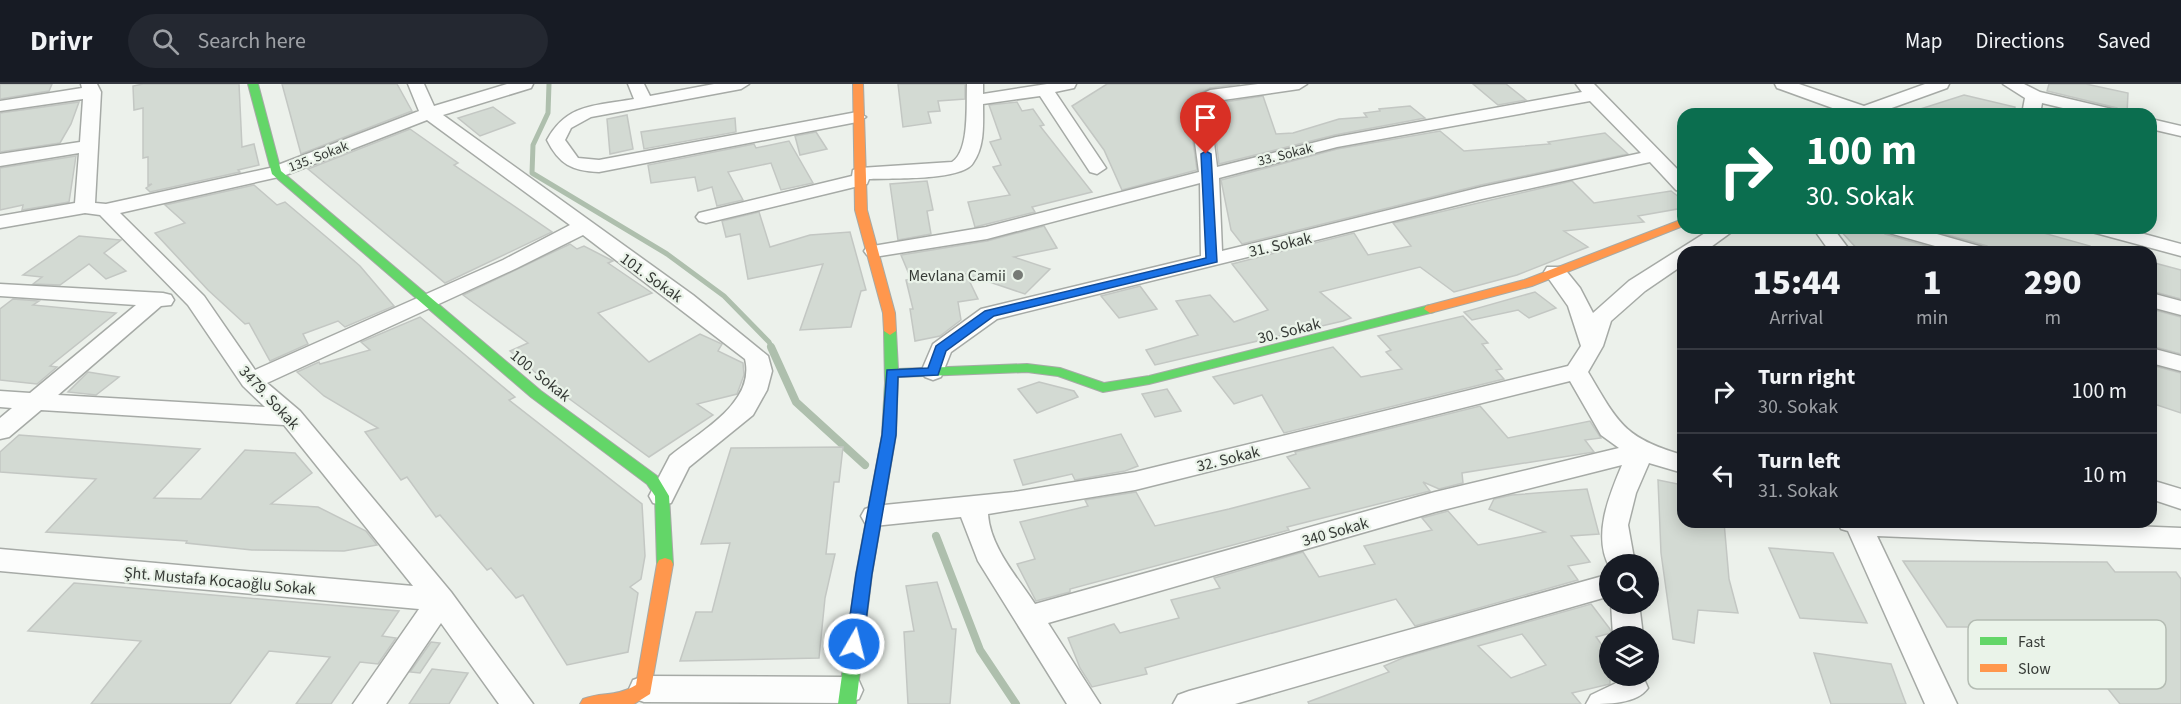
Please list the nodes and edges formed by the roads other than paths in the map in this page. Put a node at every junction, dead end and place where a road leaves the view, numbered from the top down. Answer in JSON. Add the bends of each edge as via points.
{"nodes":[{"id":1,"x":253,"y":84,"type":"edge"},
{"id":2,"x":416,"y":84,"type":"edge"},
{"id":3,"x":524,"y":84,"type":"edge"},
{"id":4,"x":636,"y":84,"type":"edge"},
{"id":5,"x":741,"y":84,"type":"edge"},
{"id":6,"x":858,"y":84,"type":"edge"},
{"id":7,"x":1068,"y":84,"type":"edge"},
{"id":8,"x":1299,"y":84,"type":"edge"},
{"id":9,"x":1783,"y":84,"type":"edge"},
{"id":10,"x":1941,"y":84,"type":"edge"},
{"id":11,"x":2011,"y":84,"type":"edge"},
{"id":12,"x":91,"y":88,"type":"edge"},
{"id":13,"x":1045,"y":90,"type":"junction"},
{"id":14,"x":1589,"y":90,"type":"edge"},
{"id":15,"x":975,"y":92,"type":"edge"},
{"id":16,"x":2034,"y":96,"type":"junction"},
{"id":17,"x":644,"y":103,"type":"junction"},
{"id":18,"x":0,"y":106,"type":"edge"},
{"id":19,"x":1848,"y":108,"type":"edge"},
{"id":20,"x":1871,"y":108,"type":"edge"},
{"id":21,"x":2032,"y":108,"type":"edge"},
{"id":22,"x":2085,"y":108,"type":"edge"},
{"id":23,"x":429,"y":113,"type":"junction"},
{"id":24,"x":857,"y":117,"type":"junction"},
{"id":25,"x":2157,"y":125,"type":"edge"},
{"id":26,"x":2181,"y":131,"type":"edge"},
{"id":27,"x":89,"y":146,"type":"junction"},
{"id":28,"x":1653,"y":156,"type":"junction"},
{"id":29,"x":0,"y":160,"type":"edge"},
{"id":30,"x":1097,"y":168,"type":"dead end"},
{"id":31,"x":276,"y":172,"type":"junction"},
{"id":32,"x":1209,"y":174,"type":"junction"},
{"id":33,"x":860,"y":177,"type":"junction"},
{"id":34,"x":1677,"y":180,"type":"edge"},
{"id":35,"x":96,"y":209,"type":"junction"},
{"id":36,"x":706,"y":217,"type":"dead end"},
{"id":37,"x":0,"y":222,"type":"edge"},
{"id":38,"x":1677,"y":224,"type":"edge"},
{"id":39,"x":584,"y":226,"type":"junction"},
{"id":40,"x":1914,"y":234,"type":"edge"},
{"id":41,"x":2121,"y":234,"type":"edge"},
{"id":42,"x":1717,"y":236,"type":"edge"},
{"id":43,"x":1700,"y":246,"type":"edge"},
{"id":44,"x":1958,"y":246,"type":"edge"},
{"id":45,"x":2181,"y":250,"type":"edge"},
{"id":46,"x":874,"y":251,"type":"junction"},
{"id":47,"x":1212,"y":260,"type":"junction"},
{"id":48,"x":1677,"y":260,"type":"edge"},
{"id":49,"x":1555,"y":272,"type":"junction"},
{"id":50,"x":0,"y":290,"type":"edge"},
{"id":51,"x":155,"y":300,"type":"junction"},
{"id":52,"x":196,"y":301,"type":"junction"},
{"id":53,"x":427,"y":302,"type":"junction"},
{"id":54,"x":2157,"y":302,"type":"edge"},
{"id":55,"x":2181,"y":308,"type":"edge"},
{"id":56,"x":1592,"y":346,"type":"junction"},
{"id":57,"x":2157,"y":357,"type":"edge"},
{"id":58,"x":2181,"y":364,"type":"edge"},
{"id":59,"x":933,"y":372,"type":"junction"},
{"id":60,"x":1576,"y":372,"type":"junction"},
{"id":61,"x":892,"y":373,"type":"junction"},
{"id":62,"x":251,"y":381,"type":"junction"},
{"id":63,"x":0,"y":399,"type":"edge"},
{"id":64,"x":35,"y":402,"type":"junction"},
{"id":65,"x":291,"y":417,"type":"junction"},
{"id":66,"x":0,"y":431,"type":"edge"},
{"id":67,"x":1641,"y":452,"type":"junction"},
{"id":68,"x":1677,"y":462,"type":"edge"},
{"id":69,"x":2157,"y":491,"type":"edge"},
{"id":70,"x":662,"y":496,"type":"junction"},
{"id":71,"x":2181,"y":499,"type":"edge"},
{"id":72,"x":974,"y":506,"type":"junction"},
{"id":73,"x":874,"y":516,"type":"junction"},
{"id":74,"x":1857,"y":528,"type":"edge"},
{"id":75,"x":1945,"y":528,"type":"edge"},
{"id":76,"x":2179,"y":541,"type":"edge"},
{"id":77,"x":1619,"y":554,"type":"edge"},
{"id":78,"x":0,"y":560,"type":"edge"},
{"id":79,"x":1599,"y":588,"type":"edge"},
{"id":80,"x":441,"y":600,"type":"junction"},
{"id":81,"x":1030,"y":617,"type":"junction"},
{"id":82,"x":644,"y":688,"type":"junction"},
{"id":83,"x":1633,"y":689,"type":"edge"},
{"id":84,"x":848,"y":697,"type":"edge"},
{"id":85,"x":369,"y":704,"type":"edge"},
{"id":86,"x":517,"y":704,"type":"edge"},
{"id":87,"x":589,"y":704,"type":"edge"},
{"id":88,"x":1084,"y":704,"type":"edge"},
{"id":89,"x":1189,"y":704,"type":"edge"},
{"id":90,"x":1602,"y":704,"type":"edge"},
{"id":91,"x":1941,"y":704,"type":"edge"}],
"edges":[{"from":1,"to":31,"type":"street"},
{"from":2,"to":23,"type":"street","name":"101. Sokak"},
{"from":3,"to":23,"type":"street","name":"135. Sokak"},
{"from":4,"to":17,"type":"street"},
{"from":5,"to":17,"type":"street"},
{"from":6,"to":24,"type":"street"},
{"from":7,"to":13,"type":"street"},
{"from":8,"to":32,"type":"street","via":[[1202,99],[1200,113]]},
{"from":9,"to":19,"type":"street"},
{"from":10,"to":20,"type":"street"},
{"from":11,"to":16,"type":"street"},
{"from":12,"to":18,"type":"street"},
{"from":12,"to":27,"type":"street"},
{"from":13,"to":15,"type":"street"},
{"from":13,"to":30,"type":"street"},
{"from":14,"to":28,"type":"street"},
{"from":14,"to":32,"type":"street","name":"33. Sokak","via":[[1336,142]]},
{"from":15,"to":33,"type":"street","via":[[974,136],[964,162],[957,167]]},
{"from":16,"to":21,"type":"street"},
{"from":16,"to":22,"type":"street"},
{"from":17,"to":24,"type":"street","via":[[586,113],[564,125],[555,140],[565,158],[599,166]]},
{"from":23,"to":31,"type":"street","name":"135. Sokak"},
{"from":23,"to":39,"type":"street","name":"101. Sokak"},
{"from":24,"to":33,"type":"street"},
{"from":25,"to":26,"type":"street"},
{"from":27,"to":29,"type":"street"},
{"from":27,"to":35,"type":"street"},
{"from":28,"to":34,"type":"street"},
{"from":28,"to":47,"type":"street","name":"31. Sokak"},
{"from":31,"to":35,"type":"street","name":"135. Sokak"},
{"from":31,"to":53,"type":"street","name":"100. Sokak"},
{"from":32,"to":46,"type":"street","name":"33. Sokak","via":[[987,233]]},
{"from":32,"to":47,"type":"street"},
{"from":33,"to":36,"type":"street"},
{"from":33,"to":46,"type":"street","via":[[861,210]]},
{"from":35,"to":37,"type":"street","name":"135. Sokak"},
{"from":35,"to":52,"type":"street","name":"3479. Sokak"},
{"from":38,"to":49,"type":"street","name":"30. Sokak"},
{"from":39,"to":53,"type":"street"},
{"from":39,"to":70,"type":"street","name":"101. Sokak","via":[[756,356],[760,371],[744,409],[679,462]]},
{"from":40,"to":44,"type":"street"},
{"from":41,"to":45,"type":"street"},
{"from":42,"to":43,"type":"street"},
{"from":46,"to":61,"type":"street","via":[[889,312]]},
{"from":47,"to":59,"type":"street","name":"31. Sokak","via":[[989,314],[940,349]]},
{"from":48,"to":56,"type":"street","via":[[1637,286],[1601,318]]},
{"from":49,"to":56,"type":"street","via":[[1568,284],[1584,312]]},
{"from":49,"to":59,"type":"street","name":"30. Sokak","via":[[1528,283],[1354,330],[1213,366],[1103,388],[1060,372],[1027,368]]},
{"from":50,"to":51,"type":"street"},
{"from":51,"to":52,"type":"street"},
{"from":51,"to":64,"type":"street"},
{"from":52,"to":62,"type":"street","name":"3479. Sokak"},
{"from":53,"to":62,"type":"street"},
{"from":53,"to":70,"type":"street","name":"100. Sokak","via":[[536,394],[652,480]]},
{"from":54,"to":55,"type":"street"},
{"from":56,"to":60,"type":"street"},
{"from":57,"to":58,"type":"street"},
{"from":59,"to":61,"type":"street","name":"30. Sokak"},
{"from":60,"to":67,"type":"street","via":[[1610,429]]},
{"from":60,"to":72,"type":"street","name":"32. Sokak","via":[[1136,481]]},
{"from":61,"to":73,"type":"street","via":[[889,435]]},
{"from":62,"to":65,"type":"street","name":"3479. Sokak"},
{"from":63,"to":64,"type":"street"},
{"from":64,"to":65,"type":"street"},
{"from":64,"to":66,"type":"street"},
{"from":65,"to":80,"type":"street","name":"3479. Sokak"},
{"from":67,"to":68,"type":"street"},
{"from":67,"to":77,"type":"street","via":[[1623,493],[1615,525]]},
{"from":67,"to":81,"type":"street","name":"340 Sokak","via":[[1435,502]]},
{"from":69,"to":71,"type":"street"},
{"from":70,"to":82,"type":"street","via":[[666,556]]},
{"from":72,"to":73,"type":"street","name":"32. Sokak"},
{"from":72,"to":81,"type":"street","via":[[975,522],[988,554]]},
{"from":73,"to":84,"type":"street"},
{"from":74,"to":91,"type":"street"},
{"from":75,"to":76,"type":"street"},
{"from":78,"to":80,"type":"street","name":"Şht. Mustafa Kocaoğlu Sokak"},
{"from":79,"to":89,"type":"street"},
{"from":80,"to":85,"type":"street"},
{"from":80,"to":86,"type":"street","name":"3479. Sokak"},
{"from":81,"to":88,"type":"street"},
{"from":82,"to":84,"type":"street"},
{"from":82,"to":87,"type":"street","via":[[624,701]]},
{"from":83,"to":90,"type":"street"}]}
